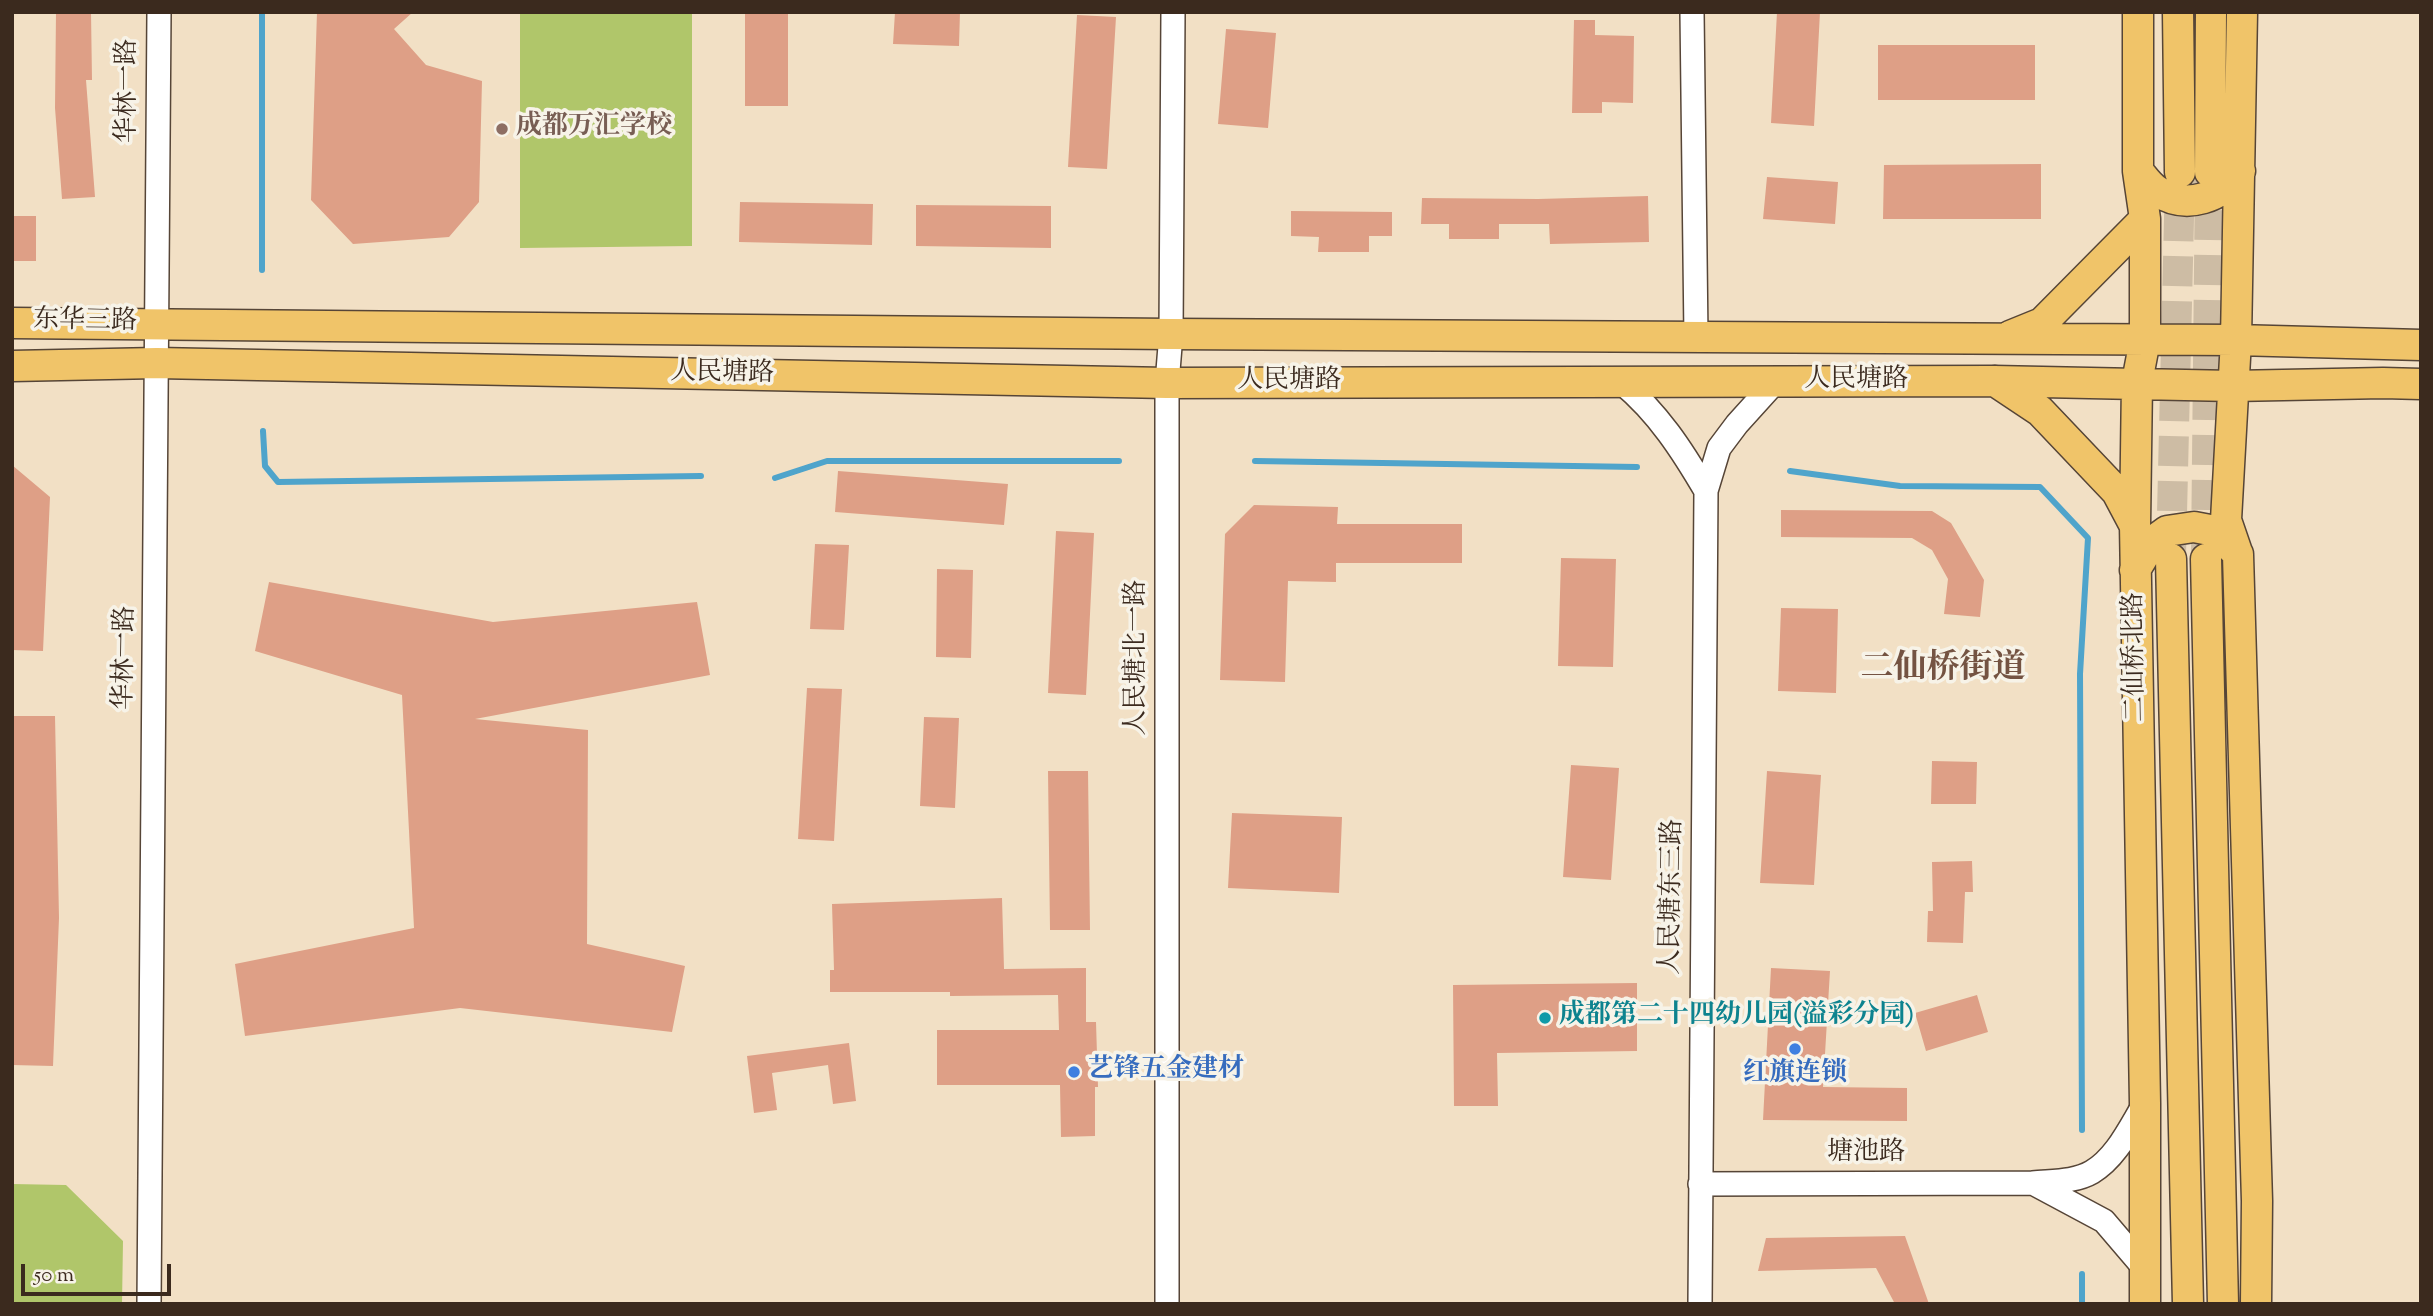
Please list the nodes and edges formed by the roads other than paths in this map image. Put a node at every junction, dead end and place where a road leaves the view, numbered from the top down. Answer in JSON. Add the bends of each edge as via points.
{"nodes":[{"id":1,"x":159,"y":12,"type":"edge"},
{"id":2,"x":1173,"y":12,"type":"edge"},
{"id":3,"x":1692,"y":12,"type":"edge"},
{"id":4,"x":2138,"y":12,"type":"edge"},
{"id":5,"x":2178,"y":12,"type":"edge"},
{"id":6,"x":2211,"y":12,"type":"edge"},
{"id":7,"x":2242,"y":12,"type":"edge"},
{"id":8,"x":2138,"y":171,"type":"junction"},
{"id":9,"x":2241,"y":171,"type":"junction"},
{"id":10,"x":2180,"y":172,"type":"tunnel mouth"},
{"id":11,"x":2210,"y":172,"type":"tunnel mouth"},
{"id":12,"x":2146,"y":219,"type":"junction"},
{"id":13,"x":12,"y":323,"type":"edge"},
{"id":14,"x":158,"y":324,"type":"junction"},
{"id":15,"x":1171,"y":334,"type":"junction"},
{"id":16,"x":1696,"y":337,"type":"junction"},
{"id":17,"x":2003,"y":339,"type":"junction"},
{"id":18,"x":2145,"y":340,"type":"junction"},
{"id":19,"x":2236,"y":340,"type":"junction"},
{"id":20,"x":2421,"y":345,"type":"edge"},
{"id":21,"x":157,"y":363,"type":"junction"},
{"id":22,"x":12,"y":366,"type":"edge"},
{"id":23,"x":1994,"y":381,"type":"junction"},
{"id":24,"x":1775,"y":382,"type":"junction"},
{"id":25,"x":1167,"y":383,"type":"junction"},
{"id":26,"x":1622,"y":383,"type":"junction"},
{"id":27,"x":2137,"y":383,"type":"junction"},
{"id":28,"x":2421,"y":384,"type":"edge"},
{"id":29,"x":2233,"y":386,"type":"junction"},
{"id":30,"x":1706,"y":491,"type":"junction"},
{"id":31,"x":2135,"y":525,"type":"junction"},
{"id":32,"x":2238,"y":555,"type":"junction"},
{"id":33,"x":2171,"y":559,"type":"tunnel mouth"},
{"id":34,"x":2206,"y":559,"type":"tunnel mouth"},
{"id":35,"x":2135,"y":570,"type":"junction"},
{"id":36,"x":2145,"y":1103,"type":"junction"},
{"id":37,"x":2033,"y":1182,"type":"junction"},
{"id":38,"x":1700,"y":1184,"type":"junction"},
{"id":39,"x":2145,"y":1269,"type":"junction"},
{"id":40,"x":149,"y":1304,"type":"edge"},
{"id":41,"x":1167,"y":1304,"type":"edge"},
{"id":42,"x":1700,"y":1304,"type":"edge"},
{"id":43,"x":2145,"y":1304,"type":"edge"},
{"id":44,"x":2188,"y":1304,"type":"edge"},
{"id":45,"x":2223,"y":1304,"type":"edge"},
{"id":46,"x":2256,"y":1304,"type":"edge"}],
"edges":[{"from":1,"to":14,"type":"street","name":"华林一路"},
{"from":2,"to":15,"type":"street","name":"人民塘北一路"},
{"from":3,"to":16,"type":"street"},
{"from":4,"to":8,"type":"main road","name":"二仙桥北路"},
{"from":5,"to":10,"type":"main road"},
{"from":6,"to":11,"type":"main road"},
{"from":7,"to":9,"type":"main road"},
{"from":8,"to":9,"type":"main road","via":[[2159,193],[2201,200],[2220,192]]},
{"from":8,"to":12,"type":"main road","name":"二仙桥北路"},
{"from":9,"to":19,"type":"main road"},
{"from":12,"to":17,"type":"main road","via":[[2042,323]]},
{"from":12,"to":18,"type":"main road","name":"二仙桥北路"},
{"from":13,"to":14,"type":"main road","name":"东华三路"},
{"from":14,"to":15,"type":"main road","name":"人民塘路"},
{"from":14,"to":21,"type":"street","name":"华林一路"},
{"from":15,"to":16,"type":"main road","name":"人民塘路"},
{"from":15,"to":25,"type":"street","name":"人民塘北一路"},
{"from":16,"to":17,"type":"main road","name":"人民塘路"},
{"from":17,"to":18,"type":"main road","name":"人民塘路"},
{"from":18,"to":19,"type":"main road","name":"人民塘路"},
{"from":18,"to":27,"type":"main road","name":"二仙桥北路"},
{"from":19,"to":20,"type":"main road","name":"人民塘路"},
{"from":19,"to":29,"type":"main road"},
{"from":21,"to":22,"type":"main road","name":"东华三路"},
{"from":21,"to":25,"type":"main road","name":"人民塘路"},
{"from":21,"to":40,"type":"street","name":"华林一路"},
{"from":23,"to":24,"type":"main road","name":"人民塘路"},
{"from":23,"to":27,"type":"main road","name":"人民塘路"},
{"from":23,"to":31,"type":"main road","via":[[2040,411],[2117,492]]},
{"from":24,"to":26,"type":"main road","name":"人民塘路"},
{"from":24,"to":30,"type":"street","name":"人民塘东三路","via":[[1719,448]]},
{"from":25,"to":26,"type":"main road","name":"人民塘路"},
{"from":25,"to":41,"type":"street","name":"人民塘北一路"},
{"from":26,"to":30,"type":"street","via":[[1662,423]]},
{"from":27,"to":29,"type":"main road","name":"人民塘路"},
{"from":27,"to":31,"type":"main road","name":"二仙桥北路"},
{"from":28,"to":29,"type":"main road","name":"人民塘路"},
{"from":29,"to":32,"type":"main road","via":[[2227,520]]},
{"from":30,"to":38,"type":"street","name":"人民塘东三路"},
{"from":31,"to":35,"type":"main road","name":"二仙桥北路"},
{"from":32,"to":35,"type":"main road","via":[[2215,531],[2194,527],[2167,531],[2152,542]]},
{"from":32,"to":46,"type":"main road"},
{"from":33,"to":44,"type":"main road"},
{"from":34,"to":45,"type":"main road"},
{"from":35,"to":36,"type":"main road","name":"二仙桥北路"},
{"from":36,"to":37,"type":"street","name":"塘池路","via":[[2114,1153],[2091,1173],[2064,1181]]},
{"from":36,"to":39,"type":"main road","name":"二仙桥北路"},
{"from":37,"to":38,"type":"street","name":"塘池路"},
{"from":37,"to":39,"type":"street","via":[[2104,1221]]},
{"from":38,"to":42,"type":"street","name":"人民塘东三路"},
{"from":39,"to":43,"type":"main road","name":"二仙桥北路"}]}
